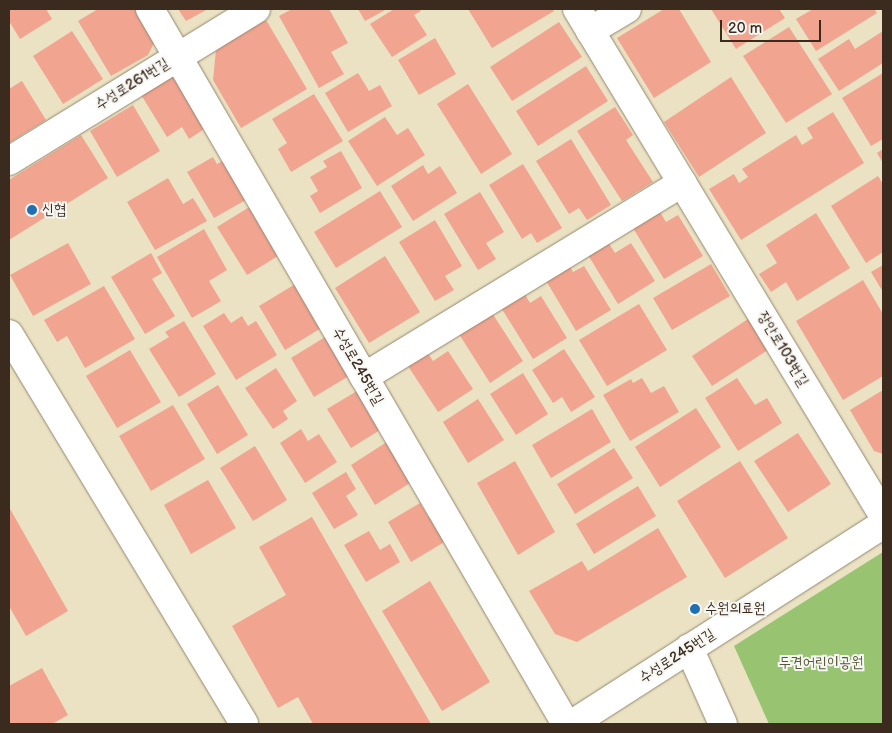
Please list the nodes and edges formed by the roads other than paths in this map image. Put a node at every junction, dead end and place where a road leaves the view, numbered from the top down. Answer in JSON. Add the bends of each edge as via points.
{"nodes":[{"id":1,"x":150,"y":9,"type":"edge"},
{"id":2,"x":256,"y":9,"type":"edge"},
{"id":3,"x":627,"y":9,"type":"edge"},
{"id":4,"x":584,"y":20,"type":"edge"},
{"id":5,"x":178,"y":56,"type":"junction"},
{"id":6,"x":9,"y":161,"type":"edge"},
{"id":7,"x":682,"y":183,"type":"junction"},
{"id":8,"x":9,"y":334,"type":"edge"},
{"id":9,"x":364,"y":377,"type":"junction"},
{"id":10,"x":883,"y":515,"type":"edge"},
{"id":11,"x":883,"y":524,"type":"edge"},
{"id":12,"x":689,"y":648,"type":"junction"},
{"id":13,"x":244,"y":724,"type":"edge"},
{"id":14,"x":566,"y":724,"type":"edge"},
{"id":15,"x":572,"y":724,"type":"edge"},
{"id":16,"x":723,"y":724,"type":"edge"}],
"edges":[{"from":1,"to":5,"type":"street","name":"수성로245번길"},
{"from":2,"to":5,"type":"street","name":"수성로261번길"},
{"from":3,"to":4,"type":"street","name":"장안로103번길"},
{"from":4,"to":7,"type":"street","name":"장안로103번길"},
{"from":5,"to":6,"type":"street","name":"수성로261번길"},
{"from":5,"to":9,"type":"street","name":"수성로245번길"},
{"from":7,"to":9,"type":"street"},
{"from":7,"to":10,"type":"street","name":"장안로103번길"},
{"from":8,"to":13,"type":"street"},
{"from":9,"to":14,"type":"street","name":"수성로245번길"},
{"from":11,"to":12,"type":"street","name":"수성로245번길"},
{"from":12,"to":15,"type":"street","name":"수성로245번길"},
{"from":12,"to":16,"type":"street"}]}
